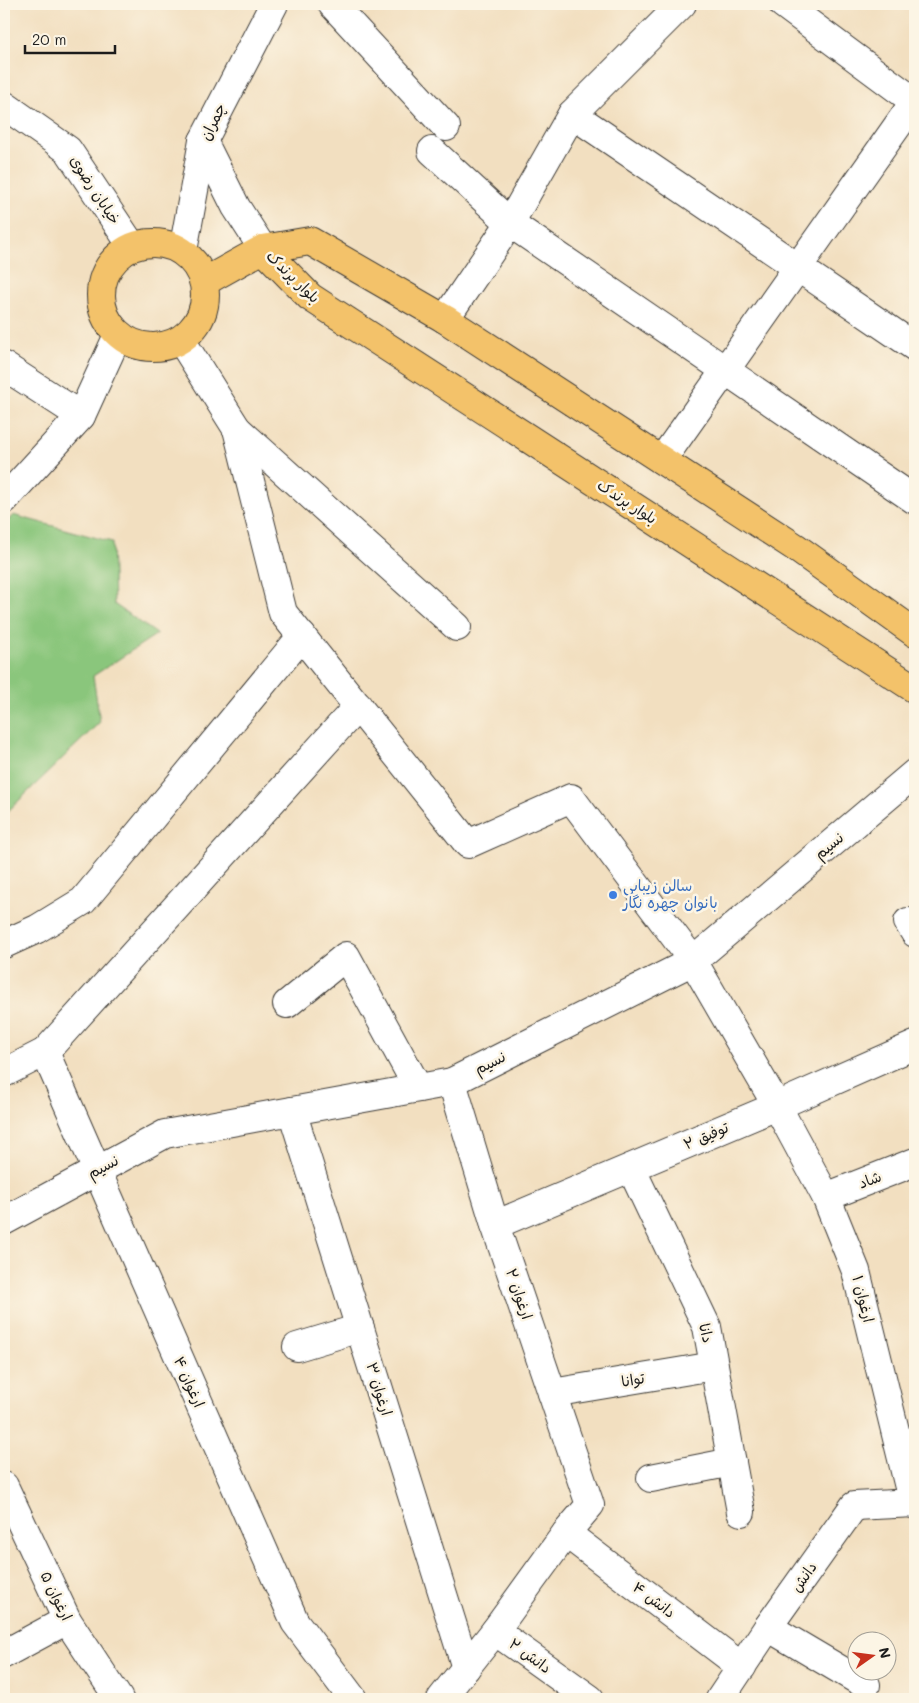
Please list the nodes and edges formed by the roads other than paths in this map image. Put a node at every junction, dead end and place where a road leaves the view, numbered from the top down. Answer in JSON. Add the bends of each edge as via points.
{"nodes":[{"id":1,"x":274,"y":4,"type":"edge"},
{"id":2,"x":332,"y":4,"type":"edge"},
{"id":3,"x":682,"y":4,"type":"edge"},
{"id":4,"x":783,"y":4,"type":"edge"},
{"id":5,"x":915,"y":102,"type":"edge"},
{"id":6,"x":4,"y":105,"type":"edge"},
{"id":7,"x":572,"y":114,"type":"junction"},
{"id":8,"x":446,"y":128,"type":"dead end"},
{"id":9,"x":202,"y":142,"type":"junction"},
{"id":10,"x":432,"y":151,"type":"dead end"},
{"id":11,"x":510,"y":223,"type":"junction"},
{"id":12,"x":132,"y":246,"type":"junction"},
{"id":13,"x":263,"y":249,"type":"junction"},
{"id":14,"x":182,"y":251,"type":"junction"},
{"id":15,"x":799,"y":268,"type":"junction"},
{"id":16,"x":204,"y":282,"type":"junction"},
{"id":17,"x":445,"y":319,"type":"junction"},
{"id":18,"x":118,"y":335,"type":"junction"},
{"id":19,"x":181,"y":340,"type":"junction"},
{"id":20,"x":915,"y":347,"type":"edge"},
{"id":21,"x":4,"y":366,"type":"edge"},
{"id":22,"x":726,"y":371,"type":"junction"},
{"id":23,"x":82,"y":416,"type":"junction"},
{"id":24,"x":237,"y":430,"type":"junction"},
{"id":25,"x":662,"y":460,"type":"junction"},
{"id":26,"x":4,"y":500,"type":"edge"},
{"id":27,"x":915,"y":500,"type":"edge"},
{"id":28,"x":457,"y":627,"type":"dead end"},
{"id":29,"x":915,"y":633,"type":"edge"},
{"id":30,"x":302,"y":636,"type":"junction"},
{"id":31,"x":915,"y":689,"type":"edge"},
{"id":32,"x":358,"y":706,"type":"junction"},
{"id":33,"x":915,"y":774,"type":"edge"},
{"id":34,"x":4,"y":944,"type":"edge"},
{"id":35,"x":693,"y":961,"type":"junction"},
{"id":36,"x":287,"y":1004,"type":"dead end"},
{"id":37,"x":915,"y":1045,"type":"edge"},
{"id":38,"x":45,"y":1052,"type":"junction"},
{"id":39,"x":4,"y":1073,"type":"edge"},
{"id":40,"x":452,"y":1082,"type":"junction"},
{"id":41,"x":418,"y":1088,"type":"junction"},
{"id":42,"x":777,"y":1106,"type":"junction"},
{"id":43,"x":292,"y":1111,"type":"junction"},
{"id":44,"x":915,"y":1162,"type":"edge"},
{"id":45,"x":631,"y":1168,"type":"junction"},
{"id":46,"x":95,"y":1171,"type":"junction"},
{"id":47,"x":826,"y":1198,"type":"junction"},
{"id":48,"x":4,"y":1220,"type":"edge"},
{"id":49,"x":495,"y":1225,"type":"junction"},
{"id":50,"x":360,"y":1328,"type":"junction"},
{"id":51,"x":297,"y":1347,"type":"dead end"},
{"id":52,"x":714,"y":1366,"type":"junction"},
{"id":53,"x":552,"y":1393,"type":"junction"},
{"id":54,"x":732,"y":1462,"type":"junction"},
{"id":55,"x":651,"y":1478,"type":"dead end"},
{"id":56,"x":4,"y":1486,"type":"edge"},
{"id":57,"x":914,"y":1503,"type":"edge"},
{"id":58,"x":741,"y":1512,"type":"dead end"},
{"id":59,"x":566,"y":1533,"type":"junction"},
{"id":60,"x":67,"y":1620,"type":"junction"},
{"id":61,"x":768,"y":1627,"type":"junction"},
{"id":62,"x":495,"y":1631,"type":"junction"},
{"id":63,"x":4,"y":1654,"type":"edge"},
{"id":64,"x":742,"y":1667,"type":"junction"},
{"id":65,"x":466,"y":1668,"type":"junction"},
{"id":66,"x":866,"y":1686,"type":"dead end"},
{"id":67,"x":119,"y":1699,"type":"edge"},
{"id":68,"x":353,"y":1699,"type":"edge"},
{"id":69,"x":441,"y":1699,"type":"edge"},
{"id":70,"x":590,"y":1699,"type":"edge"},
{"id":71,"x":720,"y":1699,"type":"edge"}],
"edges":[{"from":1,"to":9,"type":"street","name":"چمران"},
{"from":2,"to":8,"type":"street"},
{"from":3,"to":7,"type":"street"},
{"from":4,"to":5,"type":"street"},
{"from":5,"to":15,"type":"street"},
{"from":6,"to":12,"type":"street","name":"خیابان رضوی","via":[[68,150]]},
{"from":7,"to":11,"type":"street"},
{"from":7,"to":15,"type":"street"},
{"from":9,"to":13,"type":"street","via":[[236,207]]},
{"from":9,"to":14,"type":"street","name":"چمران"},
{"from":10,"to":11,"type":"street"},
{"from":11,"to":17,"type":"street"},
{"from":11,"to":22,"type":"street"},
{"from":12,"to":14,"type":"main road","via":[[149,242],[167,244]]},
{"from":12,"to":18,"type":"main road","via":[[117,256],[100,287],[100,305],[107,322]]},
{"from":13,"to":16,"type":"main road"},
{"from":13,"to":17,"type":"main road","name":"بلوار پرندک","via":[[310,241]]},
{"from":13,"to":31,"type":"main road","name":"بلوار پرندک","via":[[310,297]]},
{"from":14,"to":16,"type":"main road","via":[[192,260]]},
{"from":15,"to":20,"type":"street"},
{"from":15,"to":22,"type":"street"},
{"from":16,"to":19,"type":"main road","via":[[202,315]]},
{"from":17,"to":25,"type":"main road","name":"بلوار پرندک"},
{"from":18,"to":19,"type":"main road","via":[[132,344],[149,348]]},
{"from":18,"to":23,"type":"street"},
{"from":19,"to":24,"type":"street"},
{"from":21,"to":23,"type":"street"},
{"from":22,"to":25,"type":"street"},
{"from":22,"to":27,"type":"street"},
{"from":23,"to":26,"type":"street"},
{"from":24,"to":28,"type":"street"},
{"from":24,"to":30,"type":"street","via":[[283,613]]},
{"from":25,"to":29,"type":"main road","name":"بلوار پرندک","via":[[795,547]]},
{"from":30,"to":32,"type":"street"},
{"from":30,"to":34,"type":"street","via":[[83,901],[37,929]]},
{"from":32,"to":35,"type":"street","name":"ارغوان ۱","via":[[468,844],[571,798]]},
{"from":32,"to":38,"type":"street"},
{"from":33,"to":35,"type":"street","name":"نسیم"},
{"from":35,"to":40,"type":"street","name":"نسیم"},
{"from":35,"to":42,"type":"street","name":"ارغوان ۱"},
{"from":36,"to":41,"type":"street","via":[[346,956]]},
{"from":37,"to":42,"type":"street","name":"توفیق ۲"},
{"from":38,"to":39,"type":"street"},
{"from":38,"to":46,"type":"street","name":"ارغوان ۴"},
{"from":40,"to":41,"type":"street","name":"نسیم"},
{"from":40,"to":49,"type":"street","name":"ارغوان ۲"},
{"from":41,"to":43,"type":"street","name":"نسیم"},
{"from":42,"to":45,"type":"street","name":"توفیق ۲"},
{"from":42,"to":47,"type":"street","name":"ارغوان ۱"},
{"from":43,"to":46,"type":"street","name":"نسیم","via":[[165,1134]]},
{"from":43,"to":50,"type":"street","name":"ارغوان ۳"},
{"from":44,"to":47,"type":"street","name":"شاد"},
{"from":45,"to":49,"type":"street","name":"توفیق ۲"},
{"from":45,"to":52,"type":"street","name":"دانا","via":[[707,1327]]},
{"from":46,"to":48,"type":"street","name":"نسیم"},
{"from":46,"to":68,"type":"street","name":"ارغوان ۴","via":[[295,1622]]},
{"from":47,"to":57,"type":"street","name":"ارغوان ۱","via":[[856,1271]]},
{"from":49,"to":53,"type":"street","name":"ارغوان ۲"},
{"from":50,"to":51,"type":"street"},
{"from":50,"to":65,"type":"street","name":"ارغوان ۳"},
{"from":52,"to":53,"type":"street","name":"توانا"},
{"from":52,"to":54,"type":"street","name":"دانا"},
{"from":53,"to":59,"type":"street","name":"ارغوان ۲","via":[[590,1505]]},
{"from":54,"to":55,"type":"street"},
{"from":54,"to":58,"type":"street","name":"دانا"},
{"from":56,"to":60,"type":"street","name":"ارغوان ۵"},
{"from":57,"to":61,"type":"street","name":"دانش","via":[[854,1506]]},
{"from":59,"to":62,"type":"street"},
{"from":59,"to":64,"type":"street","name":"دانش ۴"},
{"from":60,"to":63,"type":"street"},
{"from":60,"to":67,"type":"street","name":"ارغوان ۵"},
{"from":61,"to":64,"type":"street","name":"دانش"},
{"from":61,"to":66,"type":"street"},
{"from":62,"to":65,"type":"street"},
{"from":62,"to":70,"type":"street","name":"دانش ۲"},
{"from":64,"to":71,"type":"street","name":"دانش"},
{"from":65,"to":69,"type":"street"}]}
